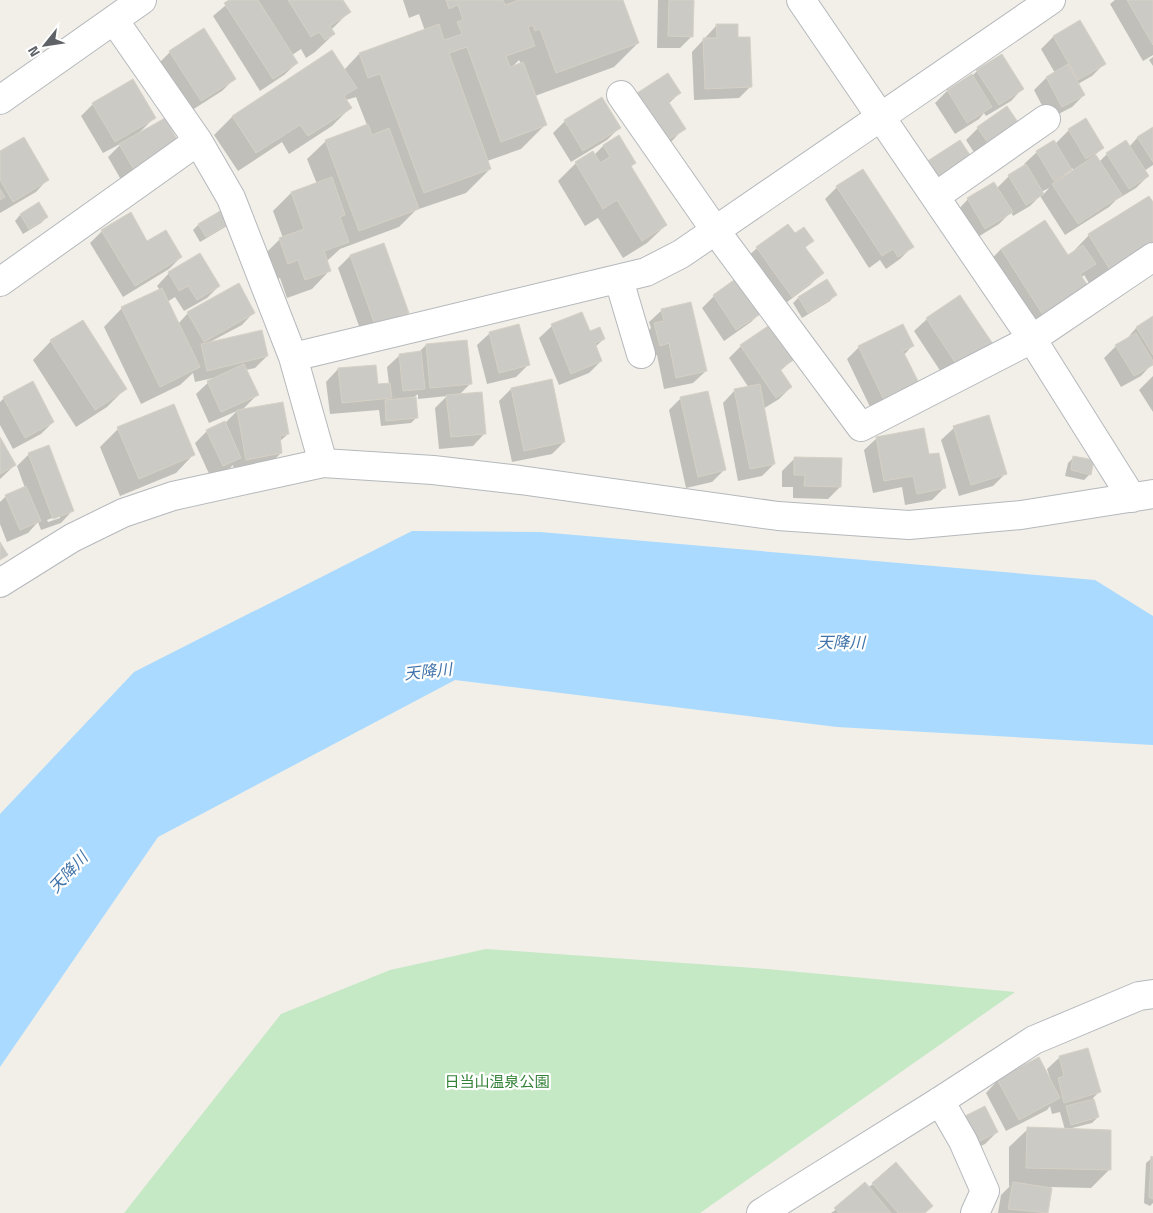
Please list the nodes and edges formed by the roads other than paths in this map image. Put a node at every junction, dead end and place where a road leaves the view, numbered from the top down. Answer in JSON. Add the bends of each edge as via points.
{"nodes":[{"id":1,"x":142,"y":0,"type":"edge"},
{"id":2,"x":801,"y":0,"type":"edge"},
{"id":3,"x":1051,"y":0,"type":"edge"},
{"id":4,"x":114,"y":20,"type":"junction"},
{"id":5,"x":621,"y":94,"type":"dead end"},
{"id":6,"x":0,"y":100,"type":"edge"},
{"id":7,"x":880,"y":118,"type":"junction"},
{"id":8,"x":1046,"y":119,"type":"dead end"},
{"id":9,"x":198,"y":141,"type":"junction"},
{"id":10,"x":936,"y":196,"type":"junction"},
{"id":11,"x":715,"y":230,"type":"junction"},
{"id":12,"x":1153,"y":257,"type":"edge"},
{"id":13,"x":619,"y":280,"type":"junction"},
{"id":14,"x":0,"y":282,"type":"edge"},
{"id":15,"x":1032,"y":339,"type":"junction"},
{"id":16,"x":641,"y":354,"type":"dead end"},
{"id":17,"x":293,"y":357,"type":"junction"},
{"id":18,"x":323,"y":463,"type":"junction"},
{"id":19,"x":1143,"y":496,"type":"edge"},
{"id":20,"x":0,"y":583,"type":"edge"},
{"id":21,"x":1153,"y":994,"type":"edge"},
{"id":22,"x":940,"y":1101,"type":"junction"},
{"id":23,"x":761,"y":1213,"type":"edge"},
{"id":24,"x":975,"y":1213,"type":"edge"}],
"edges":[{"from":1,"to":4,"type":"street"},
{"from":2,"to":7,"type":"street"},
{"from":3,"to":7,"type":"street"},
{"from":4,"to":6,"type":"street"},
{"from":4,"to":9,"type":"street"},
{"from":5,"to":11,"type":"street"},
{"from":7,"to":10,"type":"street"},
{"from":7,"to":11,"type":"street"},
{"from":8,"to":10,"type":"street"},
{"from":9,"to":14,"type":"street"},
{"from":9,"to":17,"type":"street","via":[[231,198]]},
{"from":10,"to":15,"type":"street"},
{"from":11,"to":13,"type":"street","via":[[681,254],[646,272]]},
{"from":11,"to":15,"type":"street","via":[[861,427]]},
{"from":12,"to":15,"type":"street"},
{"from":13,"to":16,"type":"street"},
{"from":13,"to":17,"type":"street"},
{"from":15,"to":19,"type":"street"},
{"from":17,"to":18,"type":"street"},
{"from":18,"to":19,"type":"street","via":[[433,470],[778,516],[909,525],[1021,516]]},
{"from":18,"to":20,"type":"street","via":[[173,496],[123,513],[72,538]]},
{"from":21,"to":22,"type":"street","via":[[1139,996],[1034,1040]]},
{"from":22,"to":23,"type":"street"},
{"from":22,"to":24,"type":"street","via":[[963,1141],[985,1191]]}]}
